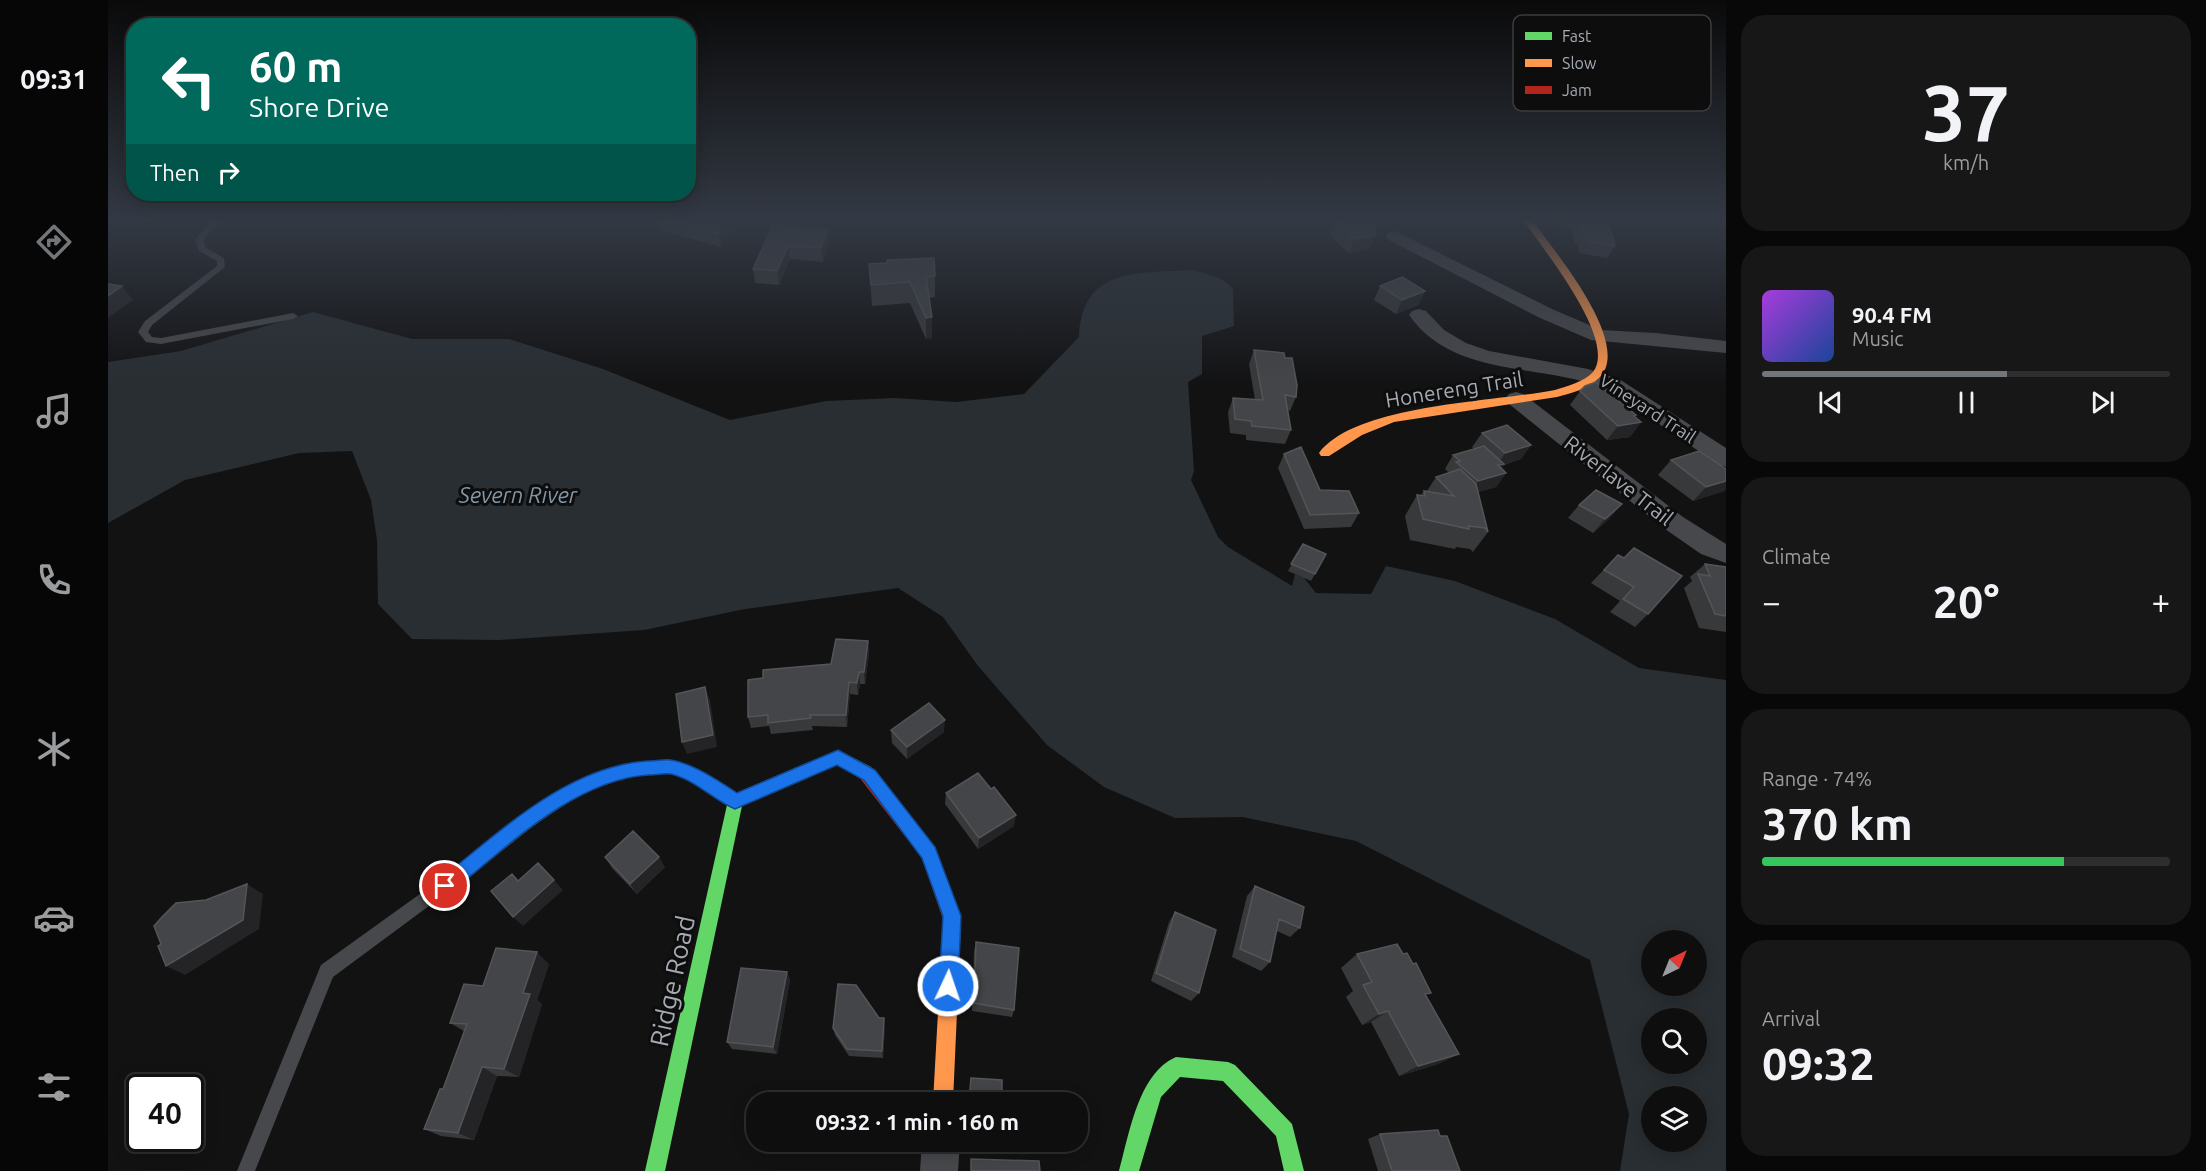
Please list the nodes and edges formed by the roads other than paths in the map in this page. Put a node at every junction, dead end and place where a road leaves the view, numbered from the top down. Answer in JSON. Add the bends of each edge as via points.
{"nodes":[{"id":1,"x":210,"y":276,"type":"edge"},
{"id":2,"x":1472,"y":276,"type":"edge"},
{"id":3,"x":1565,"y":276,"type":"edge"},
{"id":4,"x":1419,"y":315,"type":"dead end"},
{"id":5,"x":293,"y":316,"type":"dead end"},
{"id":6,"x":1598,"y":336,"type":"junction"},
{"id":7,"x":1726,"y":347,"type":"edge"},
{"id":8,"x":1594,"y":376,"type":"junction"},
{"id":9,"x":1516,"y":399,"type":"junction"},
{"id":10,"x":1325,"y":453,"type":"dead end"},
{"id":11,"x":1726,"y":459,"type":"edge"},
{"id":12,"x":1726,"y":554,"type":"edge"},
{"id":13,"x":735,"y":801,"type":"junction"},
{"id":14,"x":943,"y":1092,"type":"edge"},
{"id":15,"x":940,"y":1152,"type":"edge"},
{"id":16,"x":246,"y":1171,"type":"edge"},
{"id":17,"x":655,"y":1171,"type":"edge"},
{"id":18,"x":939,"y":1171,"type":"edge"},
{"id":19,"x":1129,"y":1171,"type":"edge"},
{"id":20,"x":1294,"y":1171,"type":"edge"}],
"edges":[{"from":1,"to":5,"type":"lane","via":[[148,323],[143,332],[149,340],[162,341]]},
{"from":2,"to":6,"type":"street"},
{"from":3,"to":6,"type":"street","name":"Vineyard Trail"},
{"from":4,"to":8,"type":"street","via":[[1436,334],[1464,348],[1491,357]]},
{"from":6,"to":7,"type":"street"},
{"from":6,"to":8,"type":"street","name":"Vineyard Trail","via":[[1602,362]]},
{"from":8,"to":9,"type":"street","name":"Honereng Trail","via":[[1563,391]]},
{"from":8,"to":11,"type":"street","name":"Vineyard Trail","via":[[1633,395]]},
{"from":9,"to":10,"type":"street","name":"Honereng Trail","via":[[1393,418],[1353,432]]},
{"from":9,"to":12,"type":"street","name":"Riverlave Trail","via":[[1674,523]]},
{"from":13,"to":14,"type":"street","via":[[838,757],[869,775],[929,853],[952,916]]},
{"from":13,"to":16,"type":"lane","via":[[709,783],[671,767],[628,770],[575,789],[327,971]]},
{"from":13,"to":17,"type":"street","name":"Ridge Road"},
{"from":15,"to":18,"type":"street"},
{"from":19,"to":20,"type":"street","via":[[1153,1091],[1176,1067],[1228,1072],[1285,1131]]}]}
